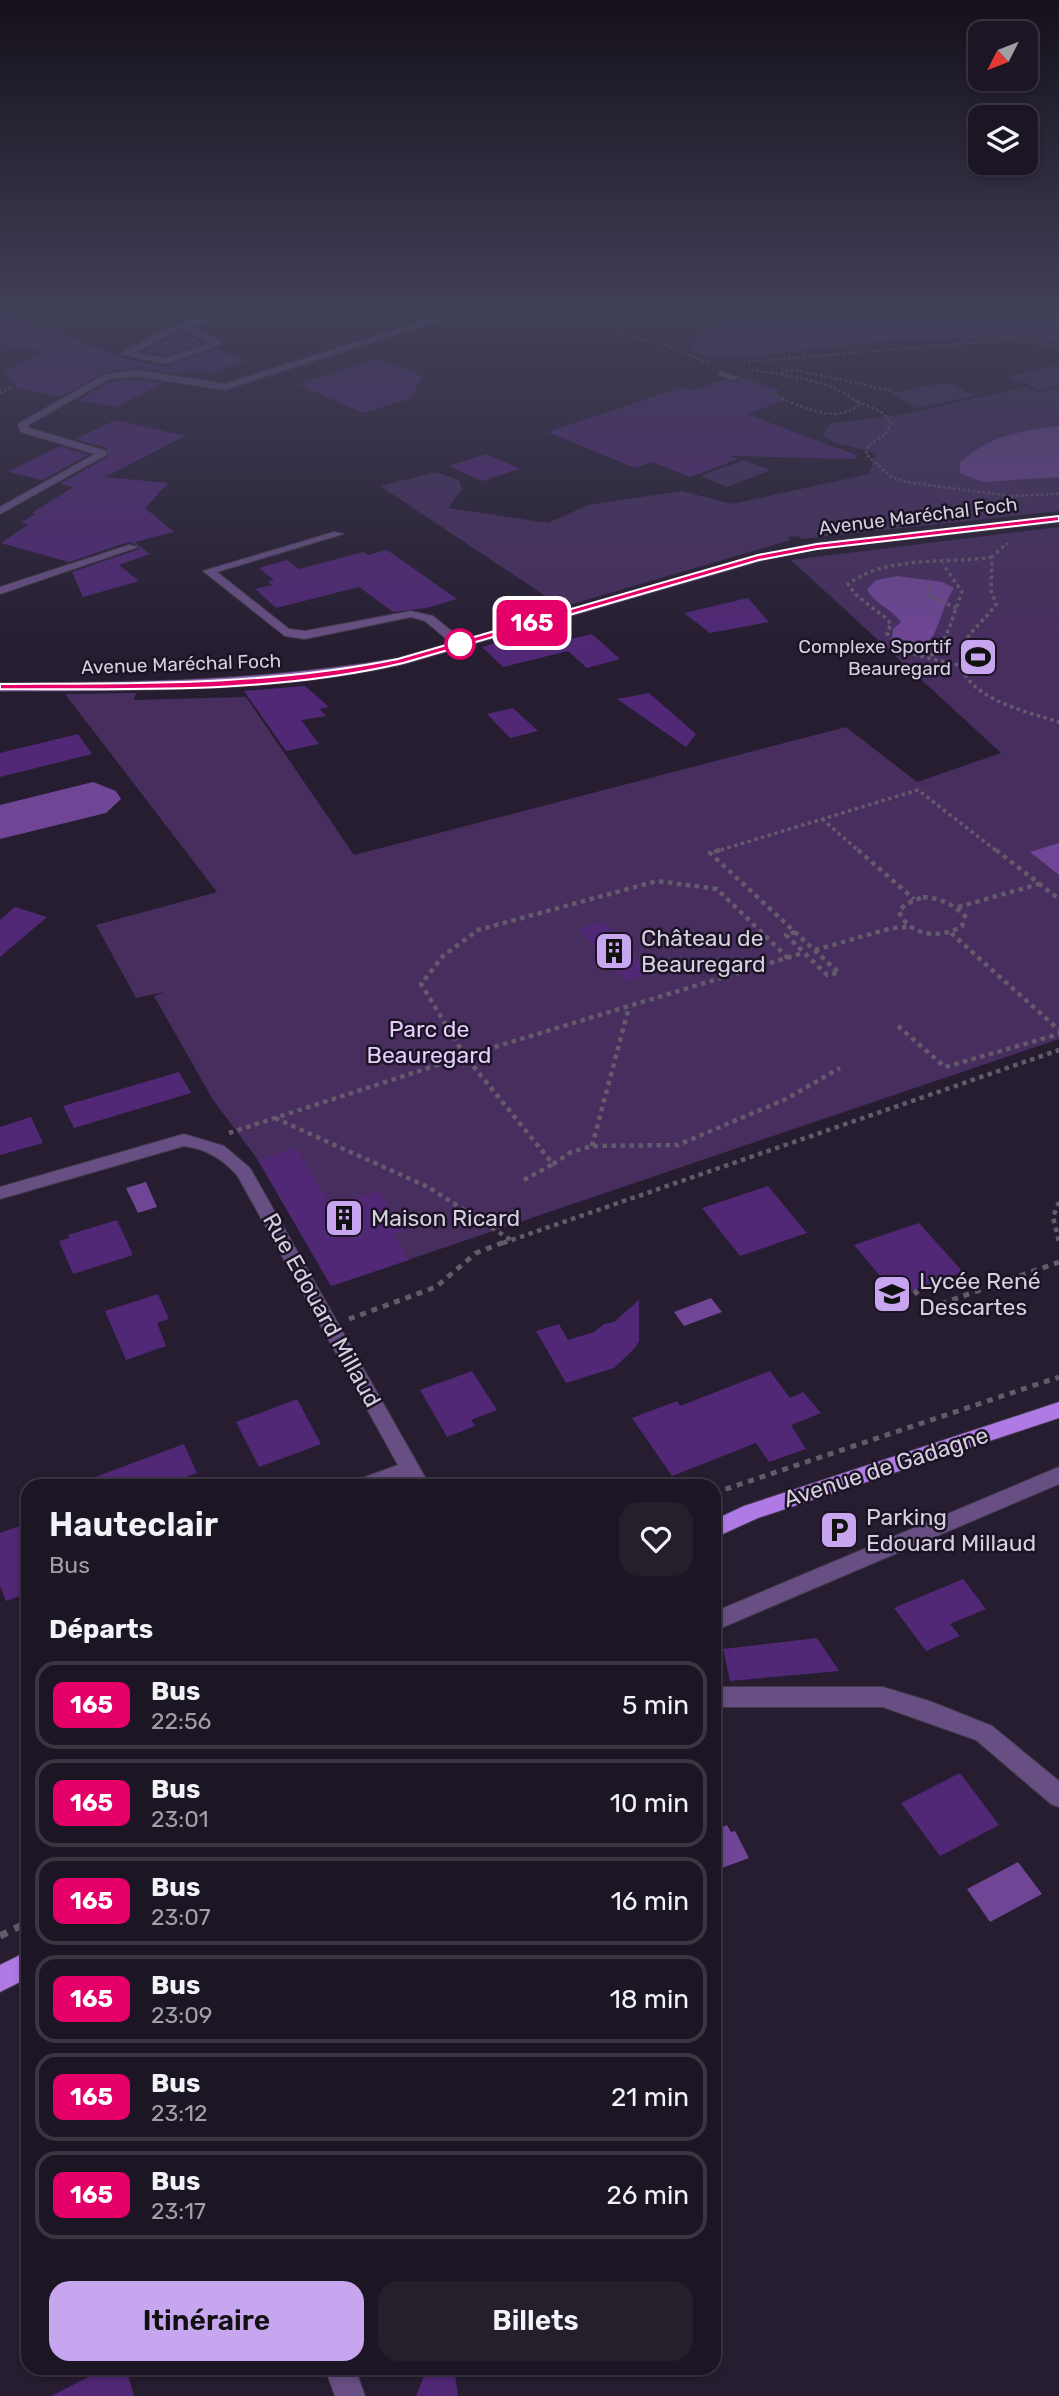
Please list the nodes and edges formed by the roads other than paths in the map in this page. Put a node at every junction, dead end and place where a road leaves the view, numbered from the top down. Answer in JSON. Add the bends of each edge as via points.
{"nodes":[{"id":1,"x":25,"y":423,"type":"edge"},
{"id":2,"x":0,"y":511,"type":"edge"},
{"id":3,"x":1059,"y":519,"type":"edge"},
{"id":4,"x":338,"y":534,"type":"dead end"},
{"id":5,"x":133,"y":547,"type":"dead end"},
{"id":6,"x":0,"y":591,"type":"edge"},
{"id":7,"x":460,"y":644,"type":"junction"},
{"id":8,"x":0,"y":687,"type":"edge"},
{"id":9,"x":0,"y":1193,"type":"edge"},
{"id":10,"x":1059,"y":1410,"type":"edge"},
{"id":11,"x":1059,"y":1475,"type":"edge"},
{"id":12,"x":416,"y":1477,"type":"edge"},
{"id":13,"x":721,"y":1526,"type":"edge"},
{"id":14,"x":721,"y":1619,"type":"edge"},
{"id":15,"x":721,"y":1697,"type":"edge"},
{"id":16,"x":1059,"y":1796,"type":"edge"},
{"id":17,"x":21,"y":1968,"type":"edge"},
{"id":18,"x":0,"y":1979,"type":"edge"},
{"id":19,"x":342,"y":2375,"type":"edge"},
{"id":20,"x":350,"y":2396,"type":"edge"}],
"edges":[{"from":1,"to":2,"type":"street","via":[[24,430],[103,453]]},
{"from":3,"to":7,"type":"main road","name":"Avenue Maréchal Foch","via":[[817,546],[758,558]]},
{"from":4,"to":7,"type":"street","via":[[209,571],[285,632],[305,635],[411,614],[429,618]]},
{"from":5,"to":6,"type":"street"},
{"from":7,"to":8,"type":"main road","name":"Avenue Maréchal Foch","via":[[351,671],[264,682]]},
{"from":9,"to":12,"type":"street","name":"Rue Edouard Millaud","via":[[184,1140],[205,1143],[229,1155],[244,1172]]},
{"from":10,"to":13,"type":"main road","name":"Avenue de Gadagne"},
{"from":11,"to":14,"type":"street"},
{"from":15,"to":16,"type":"street","via":[[883,1697],[984,1733]]},
{"from":17,"to":18,"type":"main road"},
{"from":19,"to":20,"type":"street"}]}
